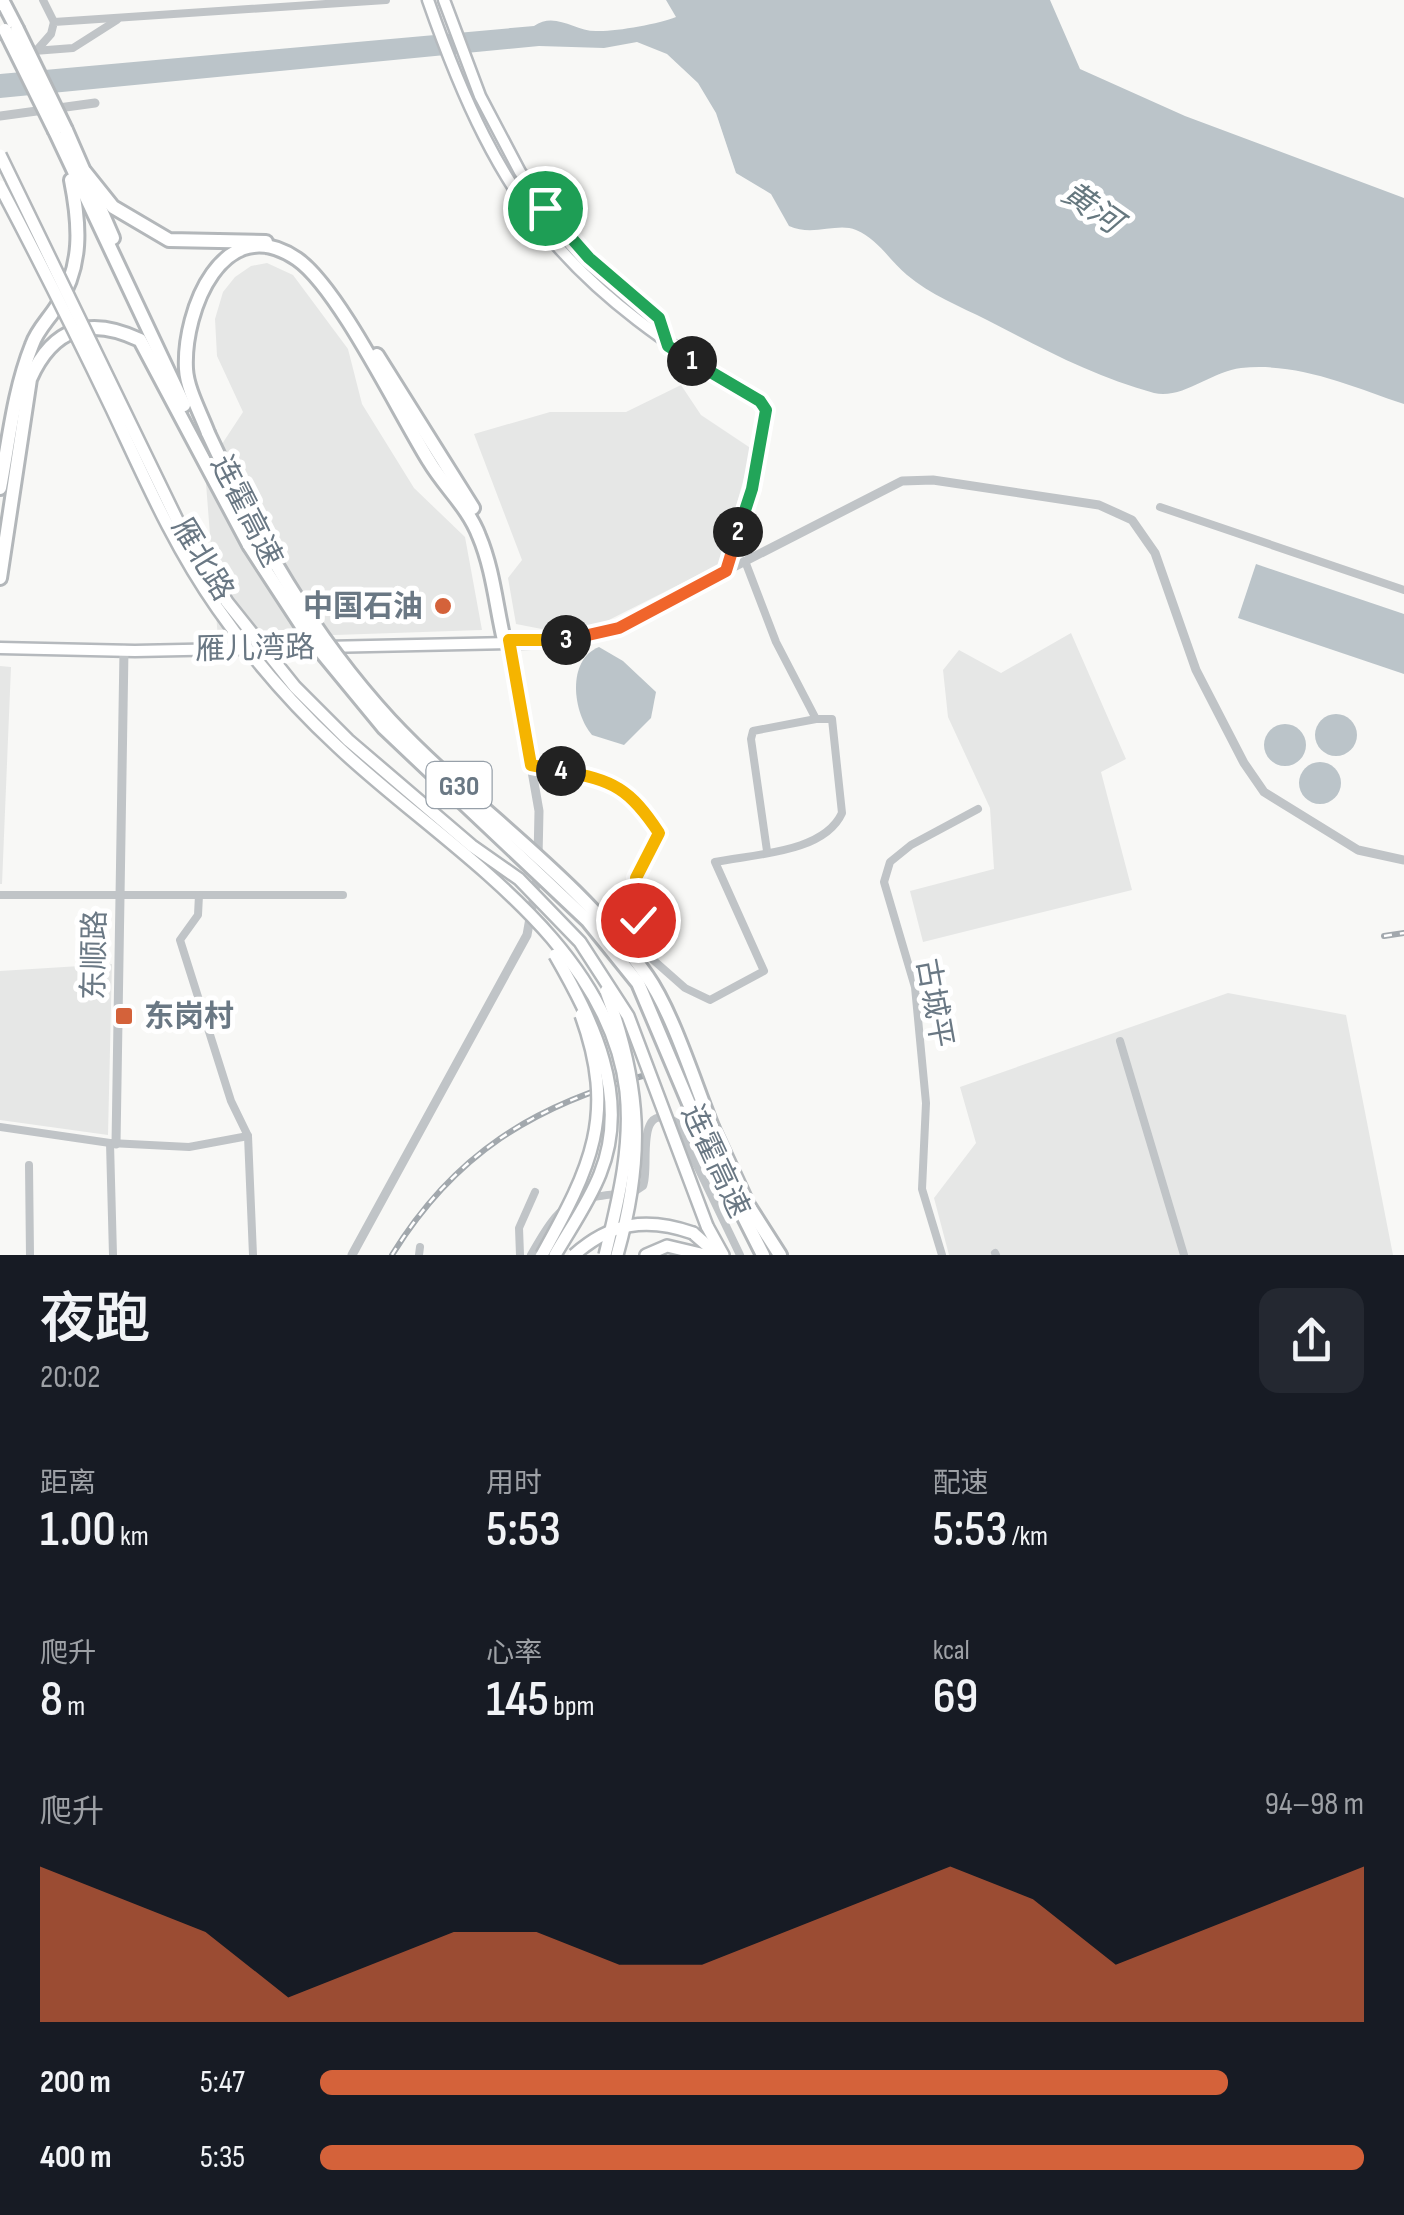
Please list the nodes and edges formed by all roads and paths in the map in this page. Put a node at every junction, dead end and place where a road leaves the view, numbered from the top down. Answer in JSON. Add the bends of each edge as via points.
{"nodes":[{"id":1,"x":2,"y":0,"type":"edge"},
{"id":2,"x":43,"y":0,"type":"edge"},
{"id":3,"x":386,"y":0,"type":"edge"},
{"id":4,"x":444,"y":0,"type":"edge"},
{"id":5,"x":428,"y":1,"type":"edge"},
{"id":6,"x":123,"y":18,"type":"junction"},
{"id":7,"x":54,"y":22,"type":"junction"},
{"id":8,"x":7,"y":26,"type":"edge"},
{"id":9,"x":36,"y":51,"type":"junction"},
{"id":10,"x":0,"y":53,"type":"edge"},
{"id":11,"x":95,"y":103,"type":"dead end"},
{"id":12,"x":0,"y":116,"type":"edge"},
{"id":13,"x":60,"y":131,"type":"junction"},
{"id":14,"x":0,"y":155,"type":"edge"},
{"id":15,"x":67,"y":158,"type":"junction"},
{"id":16,"x":85,"y":172,"type":"junction"},
{"id":17,"x":0,"y":186,"type":"edge"},
{"id":18,"x":668,"y":346,"type":"junction"},
{"id":19,"x":200,"y":436,"type":"junction"},
{"id":20,"x":0,"y":488,"type":"edge"},
{"id":21,"x":1160,"y":507,"type":"dead end"},
{"id":22,"x":745,"y":560,"type":"junction"},
{"id":23,"x":726,"y":571,"type":"junction"},
{"id":24,"x":0,"y":578,"type":"edge"},
{"id":25,"x":1404,"y":590,"type":"edge"},
{"id":26,"x":506,"y":640,"type":"junction"},
{"id":27,"x":0,"y":648,"type":"edge"},
{"id":28,"x":124,"y":650,"type":"junction"},
{"id":29,"x":816,"y":718,"type":"junction"},
{"id":30,"x":531,"y":765,"type":"junction"},
{"id":31,"x":978,"y":809,"type":"dead end"},
{"id":32,"x":767,"y":851,"type":"junction"},
{"id":33,"x":1404,"y":860,"type":"edge"},
{"id":34,"x":0,"y":895,"type":"edge"},
{"id":35,"x":344,"y":895,"type":"dead end"},
{"id":36,"x":120,"y":896,"type":"junction"},
{"id":37,"x":198,"y":896,"type":"junction"},
{"id":38,"x":544,"y":905,"type":"junction"},
{"id":39,"x":541,"y":930,"type":"junction"},
{"id":40,"x":1120,"y":1041,"type":"dead end"},
{"id":41,"x":0,"y":1127,"type":"edge"},
{"id":42,"x":707,"y":1130,"type":"junction"},
{"id":43,"x":248,"y":1136,"type":"junction"},
{"id":44,"x":113,"y":1143,"type":"junction"},
{"id":45,"x":29,"y":1165,"type":"dead end"},
{"id":46,"x":536,"y":1192,"type":"dead end"},
{"id":47,"x":30,"y":1255,"type":"edge"},
{"id":48,"x":113,"y":1255,"type":"edge"},
{"id":49,"x":252,"y":1255,"type":"edge"},
{"id":50,"x":352,"y":1255,"type":"edge"},
{"id":51,"x":520,"y":1255,"type":"edge"},
{"id":52,"x":531,"y":1255,"type":"edge"},
{"id":53,"x":542,"y":1255,"type":"edge"},
{"id":54,"x":555,"y":1255,"type":"edge"},
{"id":55,"x":574,"y":1255,"type":"edge"},
{"id":56,"x":605,"y":1255,"type":"edge"},
{"id":57,"x":617,"y":1255,"type":"edge"},
{"id":58,"x":646,"y":1255,"type":"edge"},
{"id":59,"x":704,"y":1255,"type":"edge"},
{"id":60,"x":721,"y":1255,"type":"edge"},
{"id":61,"x":740,"y":1255,"type":"edge"},
{"id":62,"x":763,"y":1255,"type":"edge"},
{"id":63,"x":780,"y":1255,"type":"edge"},
{"id":64,"x":942,"y":1255,"type":"edge"},
{"id":65,"x":1184,"y":1255,"type":"edge"}],
"edges":[{"from":1,"to":8,"type":"highway","name":"连霍高速","number":"G30"},
{"from":2,"to":7,"type":"street"},
{"from":3,"to":6,"type":"street"},
{"from":4,"to":18,"type":"main road","via":[[509,154],[589,258],[659,318]]},
{"from":5,"to":18,"type":"main road","via":[[464,102],[506,181],[594,285]]},
{"from":6,"to":7,"type":"street"},
{"from":6,"to":9,"type":"street","via":[[73,48]]},
{"from":7,"to":9,"type":"street"},
{"from":8,"to":13,"type":"highway","name":"连霍高速","number":"G30","bridge":true},
{"from":9,"to":10,"type":"street"},
{"from":11,"to":12,"type":"street"},
{"from":13,"to":15,"type":"highway","name":"连霍高速","number":"G30"},
{"from":13,"to":16,"type":"highway","name":"连霍高速","number":"G30"},
{"from":14,"to":38,"type":"highway","name":"雁北路","bridge":true,"via":[[179,524],[227,602],[348,740]]},
{"from":15,"to":19,"type":"highway","name":"连霍高速","number":"G30"},
{"from":15,"to":20,"type":"highway","via":[[78,254],[71,281],[25,364]]},
{"from":16,"to":19,"type":"highway","name":"连霍高速","number":"G30"},
{"from":16,"to":26,"type":"highway","via":[[113,208],[169,240],[264,242],[307,256],[318,268],[482,526]]},
{"from":17,"to":39,"type":"highway","name":"雁北路","bridge":true,"via":[[168,528],[218,609],[338,748],[507,890]]},
{"from":18,"to":23,"type":"main road","via":[[766,410]]},
{"from":19,"to":24,"type":"highway","via":[[140,340],[113,327],[80,328],[56,341],[30,379]]},
{"from":19,"to":26,"type":"highway","via":[[185,372],[200,290],[239,252],[281,251],[324,288],[472,521]]},
{"from":19,"to":42,"type":"highway","name":"连霍高速","number":"G30","bridge":true,"via":[[249,545],[309,637],[384,728],[588,921],[638,984]]},
{"from":19,"to":42,"type":"highway","name":"连霍高速","number":"G30","bridge":true,"via":[[328,643],[390,720],[600,913],[650,980]]},
{"from":21,"to":25,"type":"street"},
{"from":22,"to":23,"type":"street"},
{"from":22,"to":29,"type":"street","via":[[776,642]]},
{"from":22,"to":33,"type":"street","via":[[902,481],[1099,505],[1132,520],[1155,553],[1196,670],[1264,792],[1358,850]]},
{"from":23,"to":26,"type":"main road","name":"雁儿湾路","via":[[619,628],[556,642]]},
{"from":26,"to":28,"type":"main road","name":"雁儿湾路"},
{"from":26,"to":30,"type":"street"},
{"from":27,"to":28,"type":"main road","name":"雁儿湾路"},
{"from":28,"to":36,"type":"street","name":"东顺路"},
{"from":29,"to":32,"type":"street","via":[[754,731],[751,738]]},
{"from":29,"to":32,"type":"street","via":[[832,719],[842,814],[816,840]]},
{"from":30,"to":32,"type":"street","via":[[588,776],[634,795],[659,833],[636,878],[638,920],[651,958],[710,1000],[764,971],[715,862]]},
{"from":30,"to":50,"type":"street","via":[[539,811],[538,880],[526,935]]},
{"from":31,"to":64,"type":"street","name":"古城平","via":[[911,845],[890,862],[884,882],[915,987],[926,1103],[922,1189]]},
{"from":34,"to":36,"type":"street"},
{"from":35,"to":37,"type":"street"},
{"from":36,"to":37,"type":"street"},
{"from":36,"to":44,"type":"street","name":"东顺路"},
{"from":37,"to":43,"type":"street","via":[[198,916],[180,940]]},
{"from":38,"to":57,"type":"highway","bridge":true,"via":[[606,991],[636,1093],[636,1160]]},
{"from":38,"to":60,"type":"highway","bridge":true,"via":[[580,942],[628,1016]]},
{"from":39,"to":53,"type":"highway","bridge":true,"via":[[589,1037],[600,1108],[585,1178]]},
{"from":39,"to":54,"type":"highway","bridge":true,"via":[[597,1035],[612,1109],[601,1172]]},
{"from":39,"to":56,"type":"highway","bridge":true,"via":[[600,1004],[625,1088],[624,1178]]},
{"from":40,"to":65,"type":"street"},
{"from":41,"to":44,"type":"street"},
{"from":42,"to":62,"type":"highway","name":"连霍高速","number":"G30"},
{"from":42,"to":63,"type":"highway","name":"连霍高速","number":"G30"},
{"from":43,"to":44,"type":"street","via":[[190,1148]]},
{"from":43,"to":49,"type":"street"},
{"from":44,"to":48,"type":"street","name":"东顺路"},
{"from":45,"to":47,"type":"street"},
{"from":46,"to":51,"type":"street","via":[[519,1228]]},
{"from":52,"to":61,"type":"street","via":[[567,1202],[643,1186],[647,1128],[666,1117],[676,1122]]},
{"from":55,"to":60,"type":"highway","bridge":true,"via":[[598,1235],[651,1222],[693,1234]]},
{"from":58,"to":59,"type":"highway","via":[[667,1246]]}]}
